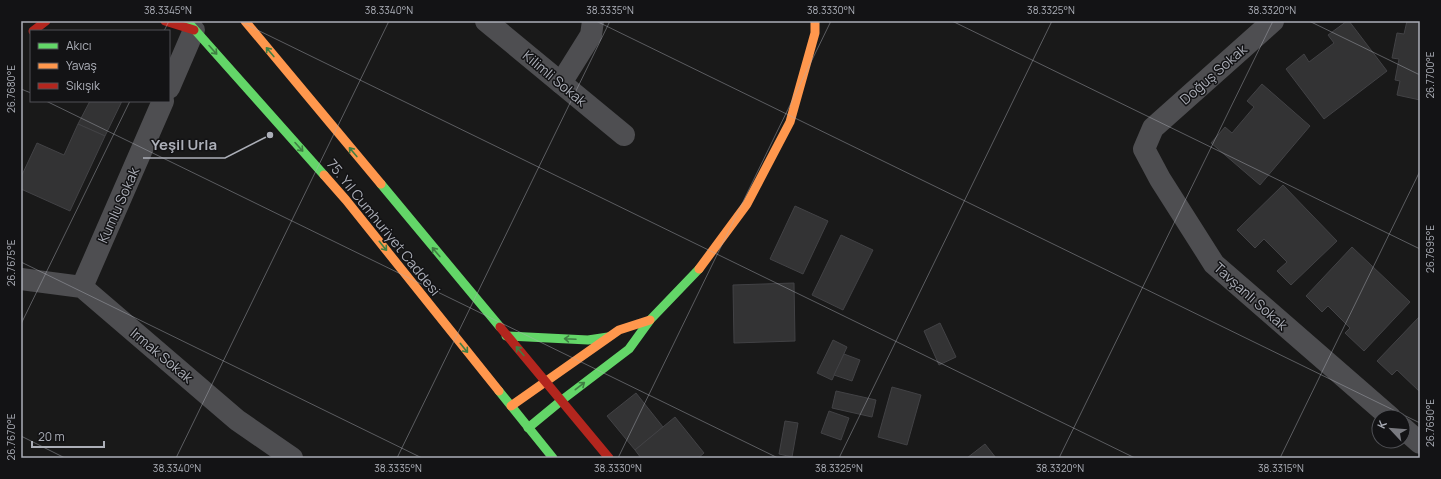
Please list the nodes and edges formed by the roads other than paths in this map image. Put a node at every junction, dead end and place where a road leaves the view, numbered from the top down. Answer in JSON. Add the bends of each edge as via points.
{"nodes":[{"id":1,"x":46,"y":21,"type":"edge"},
{"id":2,"x":165,"y":21,"type":"edge"},
{"id":3,"x":245,"y":21,"type":"edge"},
{"id":4,"x":486,"y":21,"type":"edge"},
{"id":5,"x":593,"y":21,"type":"edge"},
{"id":6,"x":815,"y":21,"type":"edge"},
{"id":7,"x":1273,"y":21,"type":"edge"},
{"id":8,"x":191,"y":25,"type":"edge"},
{"id":9,"x":35,"y":30,"type":"edge"},
{"id":10,"x":561,"y":83,"type":"junction"},
{"id":11,"x":170,"y":85,"type":"edge"},
{"id":12,"x":163,"y":102,"type":"edge"},
{"id":13,"x":624,"y":135,"type":"dead end"},
{"id":14,"x":1144,"y":149,"type":"joint"},
{"id":15,"x":21,"y":279,"type":"edge"},
{"id":16,"x":82,"y":288,"type":"junction"},
{"id":17,"x":650,"y":320,"type":"junction"},
{"id":18,"x":506,"y":336,"type":"junction"},
{"id":19,"x":609,"y":337,"type":"junction"},
{"id":20,"x":546,"y":381,"type":"junction"},
{"id":21,"x":562,"y":400,"type":"junction"},
{"id":22,"x":510,"y":406,"type":"junction"},
{"id":23,"x":1381,"y":409,"type":"edge"},
{"id":24,"x":528,"y":428,"type":"junction"},
{"id":25,"x":1411,"y":435,"type":"edge"},
{"id":26,"x":1420,"y":443,"type":"edge"},
{"id":27,"x":292,"y":458,"type":"edge"},
{"id":28,"x":553,"y":458,"type":"edge"},
{"id":29,"x":609,"y":458,"type":"edge"}],
"edges":[{"from":1,"to":9,"type":"main road"},
{"from":2,"to":8,"type":"main road"},
{"from":18,"to":3,"type":"main road","name":"75. Yıl Cumhuriyet Caddesi","one_way":true},
{"from":4,"to":10,"type":"street","name":"Kilimli Sokak"},
{"from":5,"to":10,"type":"street","via":[[591,35]]},
{"from":6,"to":17,"type":"main road","via":[[815,33],[790,122],[746,204],[696,274]]},
{"from":7,"to":14,"type":"street","name":"Doğuş Sokak","via":[[1153,128]]},
{"from":8,"to":11,"type":"street"},
{"from":8,"to":22,"type":"main road","name":"75. Yıl Cumhuriyet Caddesi","one_way":true,"via":[[346,200]]},
{"from":10,"to":13,"type":"street","name":"Kilimli Sokak"},
{"from":12,"to":16,"type":"street","name":"Kumlu Sokak"},
{"from":14,"to":23,"type":"street","name":"Tavşanlı Sokak","via":[[1214,264]]},
{"from":15,"to":16,"type":"street"},
{"from":16,"to":27,"type":"street","name":"Irmak Sokak","via":[[237,420]]},
{"from":17,"to":19,"type":"main road","via":[[619,330]]},
{"from":21,"to":17,"type":"main road","one_way":true,"via":[[629,348]]},
{"from":19,"to":18,"type":"main road","one_way":true,"via":[[588,340]]},
{"from":20,"to":18,"type":"main road","name":"75. Yıl Cumhuriyet Caddesi","one_way":true},
{"from":19,"to":20,"type":"main road"},
{"from":20,"to":21,"type":"main road","name":"75. Yıl Cumhuriyet Caddesi"},
{"from":20,"to":22,"type":"main road"},
{"from":21,"to":24,"type":"main road"},
{"from":21,"to":29,"type":"main road","name":"75. Yıl Cumhuriyet Caddesi"},
{"from":22,"to":24,"type":"main road","name":"75. Yıl Cumhuriyet Caddesi"},
{"from":24,"to":28,"type":"main road","name":"75. Yıl Cumhuriyet Caddesi"},
{"from":25,"to":26,"type":"street"}]}
